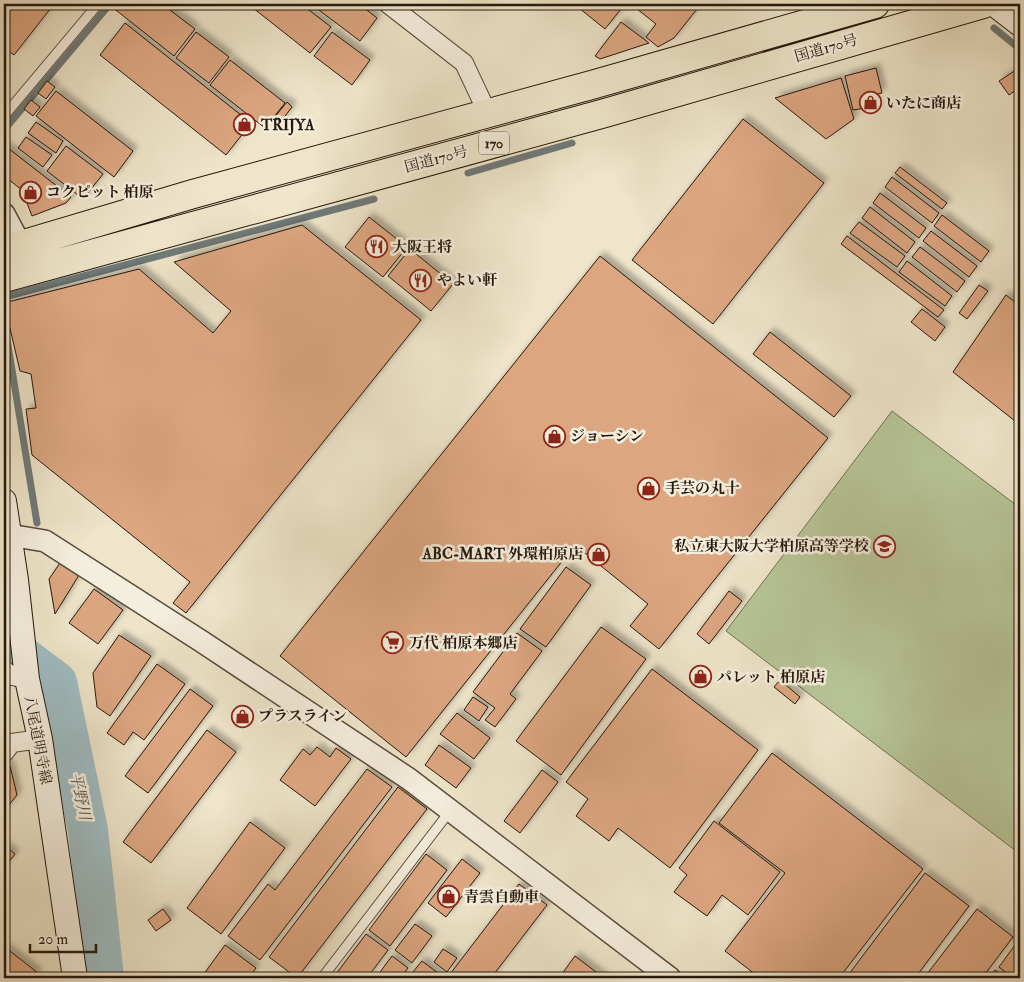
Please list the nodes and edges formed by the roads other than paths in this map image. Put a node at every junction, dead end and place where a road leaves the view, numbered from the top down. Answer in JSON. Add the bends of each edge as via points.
{"nodes":[{"id":1,"x":98,"y":4,"type":"edge"},
{"id":2,"x":388,"y":4,"type":"edge"},
{"id":3,"x":875,"y":4,"type":"edge"},
{"id":4,"x":984,"y":4,"type":"edge"},
{"id":5,"x":994,"y":4,"type":"edge"},
{"id":6,"x":1020,"y":24,"type":"edge"},
{"id":7,"x":488,"y":114,"type":"junction"},
{"id":8,"x":4,"y":116,"type":"edge"},
{"id":9,"x":4,"y":214,"type":"edge"},
{"id":10,"x":12,"y":248,"type":"edge"},
{"id":11,"x":30,"y":271,"type":"junction"},
{"id":12,"x":4,"y":278,"type":"edge"},
{"id":13,"x":4,"y":501,"type":"edge"},
{"id":14,"x":9,"y":535,"type":"junction"},
{"id":15,"x":8,"y":559,"type":"edge"},
{"id":16,"x":4,"y":670,"type":"edge"},
{"id":17,"x":27,"y":680,"type":"junction"},
{"id":18,"x":40,"y":739,"type":"junction"},
{"id":19,"x":4,"y":753,"type":"edge"},
{"id":20,"x":450,"y":810,"type":"junction"},
{"id":21,"x":75,"y":978,"type":"edge"},
{"id":22,"x":322,"y":978,"type":"edge"},
{"id":23,"x":670,"y":978,"type":"edge"}],
"edges":[{"from":1,"to":8,"type":"lane"},
{"from":2,"to":7,"type":"street","via":[[464,63]]},
{"from":3,"to":7,"type":"highway","name":"国道170号","number":"170"},
{"from":4,"to":11,"type":"highway","name":"国道170号","number":"170"},
{"from":5,"to":6,"type":"main road"},
{"from":7,"to":10,"type":"highway","name":"国道170号","number":"170","via":[[193,194]]},
{"from":9,"to":10,"type":"street"},
{"from":10,"to":11,"type":"street"},
{"from":11,"to":12,"type":"highway","name":"国道170号","number":"170"},
{"from":13,"to":14,"type":"main road","name":"八尾道明寺線"},
{"from":14,"to":15,"type":"main road","name":"八尾道明寺線"},
{"from":14,"to":20,"type":"street","via":[[45,541],[268,685]]},
{"from":15,"to":17,"type":"main road","name":"八尾道明寺線"},
{"from":16,"to":17,"type":"street"},
{"from":17,"to":18,"type":"main road","name":"八尾道明寺線"},
{"from":18,"to":19,"type":"street","via":[[12,743]]},
{"from":18,"to":21,"type":"main road","name":"八尾道明寺線"},
{"from":20,"to":22,"type":"lane"},
{"from":20,"to":23,"type":"street"}]}
